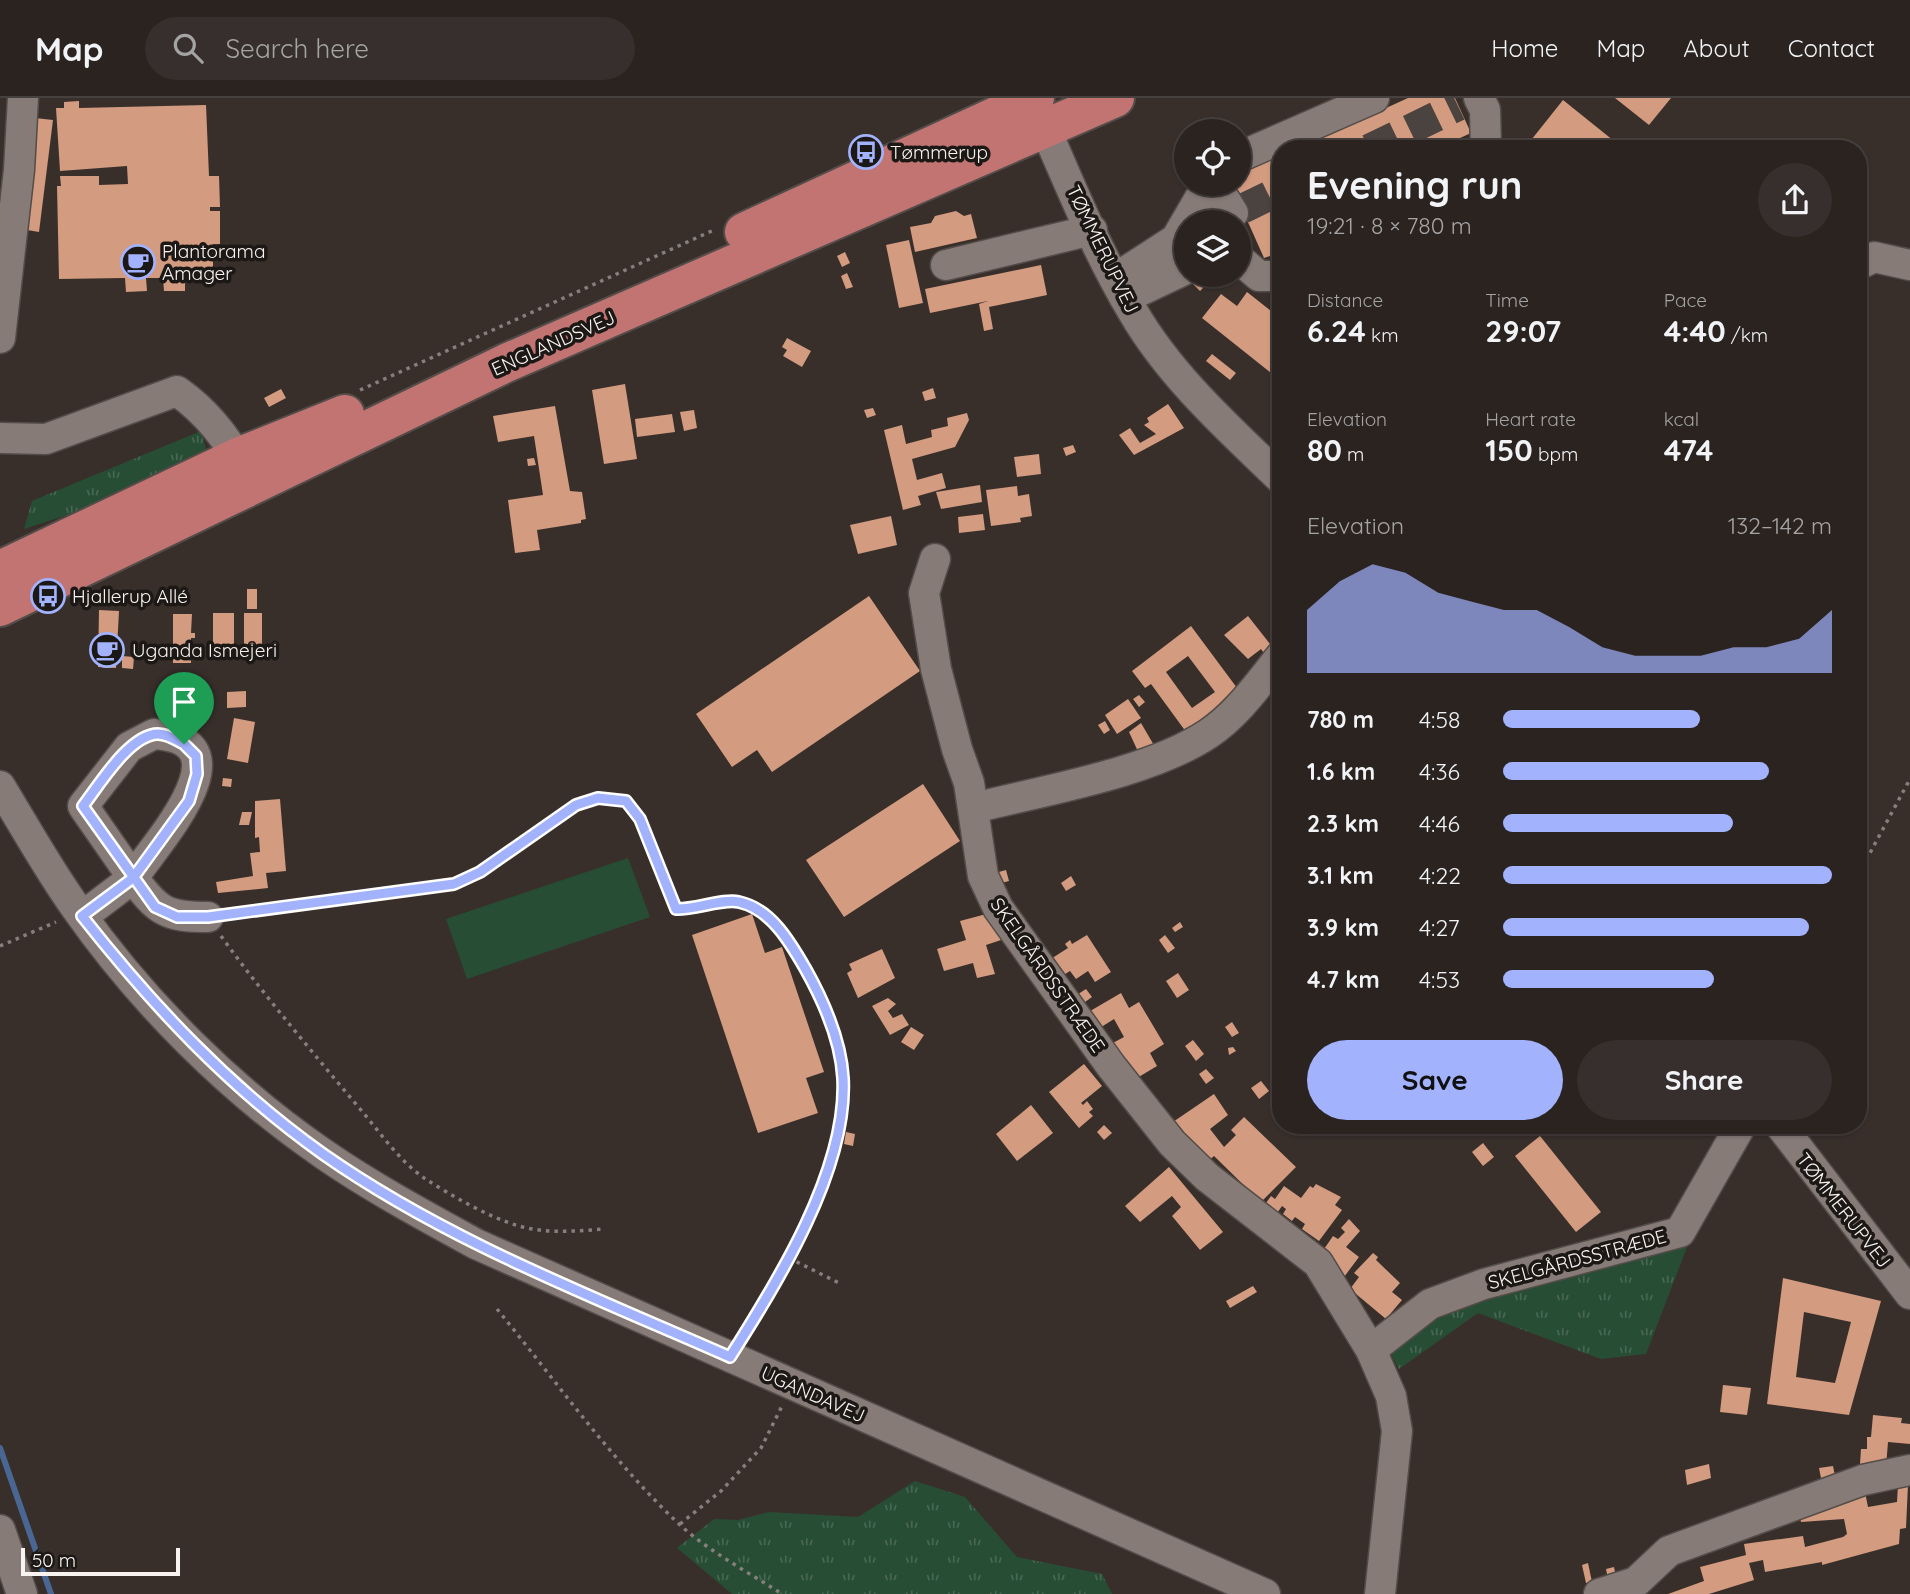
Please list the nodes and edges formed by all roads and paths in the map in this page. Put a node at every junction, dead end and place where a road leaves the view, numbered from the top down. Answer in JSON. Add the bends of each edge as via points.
{"nodes":[{"id":1,"x":23,"y":98,"type":"edge"},
{"id":2,"x":1115,"y":98,"type":"edge"},
{"id":3,"x":1374,"y":98,"type":"edge"},
{"id":4,"x":1472,"y":101,"type":"edge"},
{"id":5,"x":1036,"y":106,"type":"edge"},
{"id":6,"x":1278,"y":140,"type":"edge"},
{"id":7,"x":1486,"y":140,"type":"edge"},
{"id":8,"x":1272,"y":143,"type":"edge"},
{"id":9,"x":1251,"y":152,"type":"edge"},
{"id":10,"x":1201,"y":196,"type":"edge"},
{"id":11,"x":722,"y":226,"type":"dead end"},
{"id":12,"x":1092,"y":230,"type":"junction"},
{"id":13,"x":1867,"y":260,"type":"edge"},
{"id":14,"x":946,"y":265,"type":"dead end"},
{"id":15,"x":1910,"y":265,"type":"edge"},
{"id":16,"x":1251,"y":269,"type":"edge"},
{"id":17,"x":1174,"y":273,"type":"edge"},
{"id":18,"x":1272,"y":276,"type":"edge"},
{"id":19,"x":1121,"y":288,"type":"junction"},
{"id":20,"x":0,"y":338,"type":"edge"},
{"id":21,"x":356,"y":392,"type":"dead end"},
{"id":22,"x":0,"y":438,"type":"edge"},
{"id":23,"x":1272,"y":470,"type":"edge"},
{"id":24,"x":245,"y":471,"type":"junction"},
{"id":25,"x":935,"y":559,"type":"dead end"},
{"id":26,"x":0,"y":570,"type":"edge"},
{"id":27,"x":0,"y":607,"type":"edge"},
{"id":28,"x":1272,"y":667,"type":"edge"},
{"id":29,"x":1910,"y":779,"type":"edge"},
{"id":30,"x":0,"y":786,"type":"edge"},
{"id":31,"x":974,"y":808,"type":"junction"},
{"id":32,"x":1867,"y":858,"type":"edge"},
{"id":33,"x":133,"y":878,"type":"junction"},
{"id":34,"x":80,"y":913,"type":"junction"},
{"id":35,"x":208,"y":917,"type":"junction"},
{"id":36,"x":0,"y":946,"type":"edge"},
{"id":37,"x":1736,"y":1134,"type":"edge"},
{"id":38,"x":1787,"y":1134,"type":"edge"},
{"id":39,"x":605,"y":1229,"type":"dead end"},
{"id":40,"x":789,"y":1258,"type":"junction"},
{"id":41,"x":841,"y":1284,"type":"dead end"},
{"id":42,"x":1910,"y":1294,"type":"edge"},
{"id":43,"x":498,"y":1309,"type":"dead end"},
{"id":44,"x":1371,"y":1350,"type":"junction"},
{"id":45,"x":730,"y":1357,"type":"junction"},
{"id":46,"x":793,"y":1385,"type":"junction"},
{"id":47,"x":1910,"y":1470,"type":"edge"},
{"id":48,"x":680,"y":1524,"type":"junction"},
{"id":49,"x":0,"y":1530,"type":"edge"},
{"id":50,"x":22,"y":1594,"type":"edge"},
{"id":51,"x":782,"y":1594,"type":"edge"},
{"id":52,"x":1265,"y":1594,"type":"edge"},
{"id":53,"x":1380,"y":1594,"type":"edge"},
{"id":54,"x":1599,"y":1594,"type":"edge"}],
"edges":[{"from":1,"to":20,"type":"street"},
{"from":2,"to":5,"type":"main road","name":"ENGLANDSVEJ"},
{"from":3,"to":6,"type":"street"},
{"from":4,"to":7,"type":"street","via":[[1485,110]]},
{"from":5,"to":12,"type":"street","name":"TØMMERUPVEJ"},
{"from":5,"to":24,"type":"main road","name":"ENGLANDSVEJ","via":[[506,363]]},
{"from":8,"to":9,"type":"street"},
{"from":10,"to":19,"type":"street","via":[[1177,239]]},
{"from":11,"to":21,"type":"path"},
{"from":12,"to":14,"type":"street"},
{"from":12,"to":19,"type":"street","name":"TØMMERUPVEJ"},
{"from":13,"to":15,"type":"street","via":[[1874,257]]},
{"from":16,"to":18,"type":"street","via":[[1259,276]]},
{"from":17,"to":19,"type":"street"},
{"from":19,"to":23,"type":"street","name":"TØMMERUPVEJ","via":[[1170,363],[1224,425]]},
{"from":22,"to":24,"type":"street","via":[[46,439],[177,391],[199,406]]},
{"from":24,"to":26,"type":"main road","name":"ENGLANDSVEJ"},
{"from":24,"to":27,"type":"main road","name":"ENGLANDSVEJ"},
{"from":25,"to":31,"type":"street","name":"SKELGÅRDSSTRÆDE","via":[[925,593],[934,656]]},
{"from":28,"to":31,"type":"street","via":[[1238,709],[1209,733],[1165,758]]},
{"from":29,"to":32,"type":"path"},
{"from":30,"to":34,"type":"street","name":"UGANDAVEJ"},
{"from":31,"to":44,"type":"street","name":"SKELGÅRDSSTRÆDE","via":[[983,876],[998,908],[1097,1047],[1172,1143],[1207,1177],[1318,1263]]},
{"from":33,"to":33,"type":"street","via":[[83,806],[130,747],[154,734],[166,734],[196,756],[197,774],[189,801]]},
{"from":33,"to":34,"type":"street"},
{"from":33,"to":35,"type":"street","via":[[155,907],[177,917]]},
{"from":34,"to":36,"type":"path"},
{"from":34,"to":45,"type":"street","name":"UGANDAVEJ","via":[[187,1039],[323,1153],[395,1200],[476,1244]]},
{"from":35,"to":39,"type":"path","via":[[322,1063],[402,1159],[424,1177],[521,1227]]},
{"from":35,"to":40,"type":"path","via":[[454,884],[480,872],[576,805],[598,798],[626,801],[640,819],[676,909],[737,901],[760,912],[788,938],[830,1020],[843,1077],[841,1115],[827,1168]]},
{"from":37,"to":44,"type":"street","name":"SKELGÅRDSSTRÆDE","via":[[1680,1232],[1484,1283],[1430,1304]]},
{"from":38,"to":42,"type":"street","name":"TØMMERUPVEJ"},
{"from":40,"to":41,"type":"path"},
{"from":40,"to":45,"type":"path"},
{"from":43,"to":48,"type":"path","via":[[636,1478]]},
{"from":44,"to":53,"type":"street","name":"SKELGÅRDSSTRÆDE","via":[[1391,1396],[1397,1431]]},
{"from":45,"to":46,"type":"street","name":"UGANDAVEJ"},
{"from":46,"to":48,"type":"path","via":[[761,1448],[721,1491]]},
{"from":46,"to":52,"type":"street","name":"UGANDAVEJ"},
{"from":47,"to":54,"type":"street","via":[[1863,1480],[1669,1551],[1636,1582]]},
{"from":48,"to":51,"type":"path"},
{"from":49,"to":50,"type":"street"}]}
